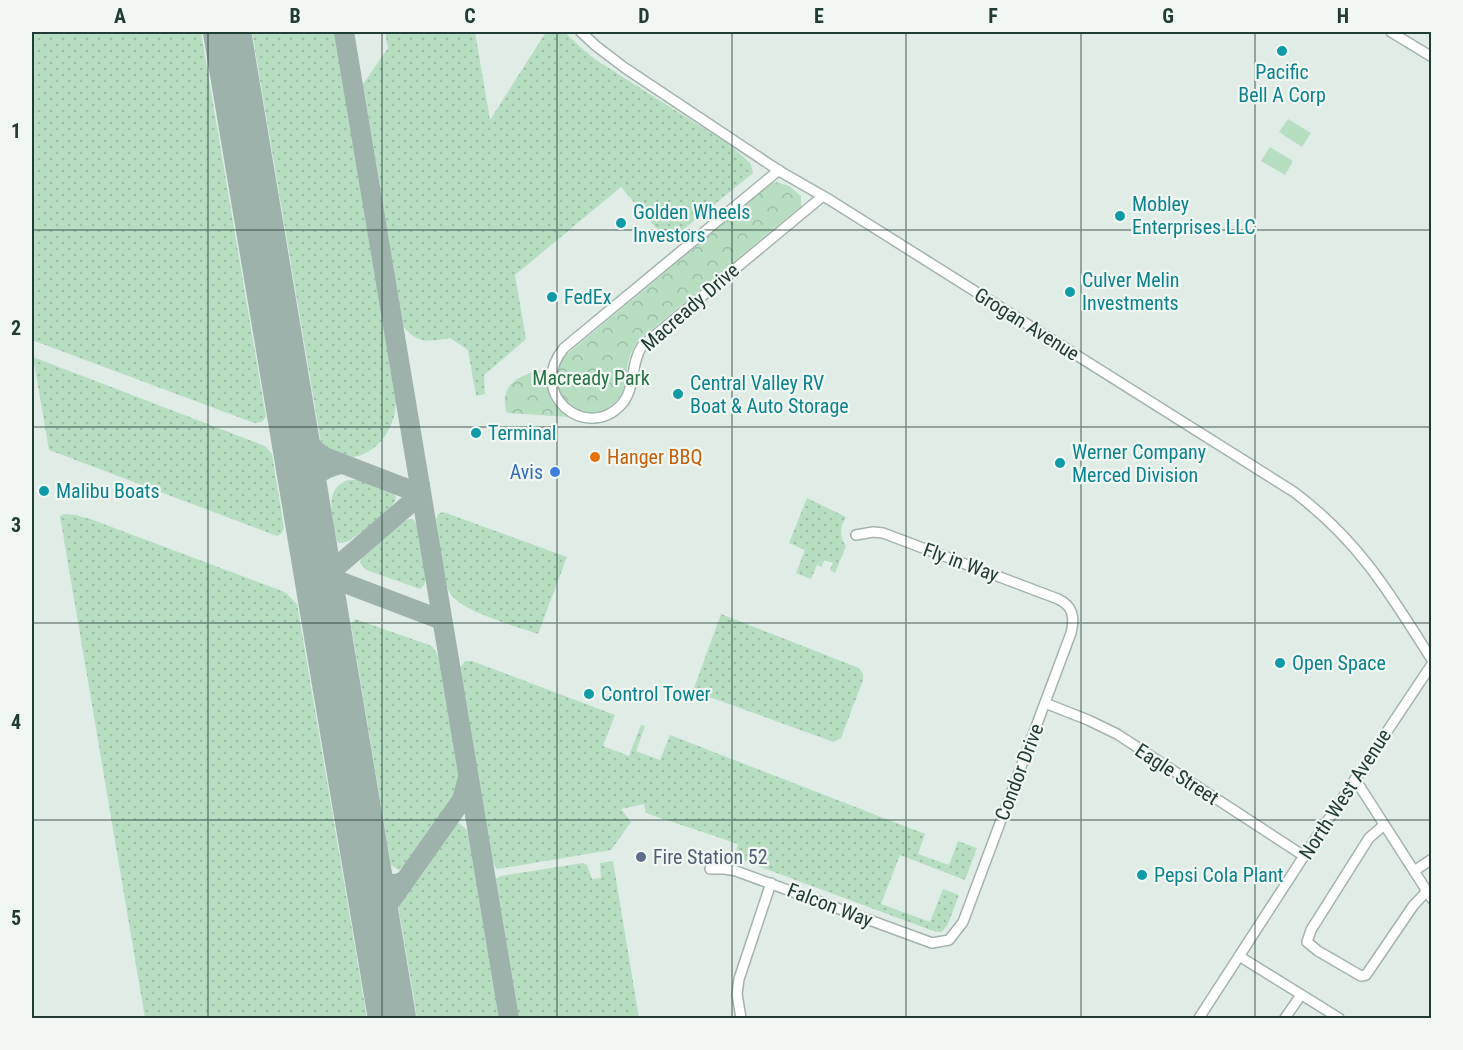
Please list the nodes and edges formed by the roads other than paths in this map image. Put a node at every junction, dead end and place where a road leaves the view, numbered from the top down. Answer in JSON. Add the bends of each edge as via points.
{"nodes":[{"id":1,"x":581,"y":32,"type":"edge"},
{"id":2,"x":1391,"y":32,"type":"edge"},
{"id":3,"x":1431,"y":57,"type":"edge"},
{"id":4,"x":779,"y":170,"type":"junction"},
{"id":5,"x":823,"y":195,"type":"junction"},
{"id":6,"x":856,"y":535,"type":"dead end"},
{"id":7,"x":1064,"y":602,"type":"joint"},
{"id":8,"x":1431,"y":662,"type":"edge"},
{"id":9,"x":1045,"y":703,"type":"junction"},
{"id":10,"x":1355,"y":779,"type":"junction"},
{"id":11,"x":1384,"y":825,"type":"junction"},
{"id":12,"x":1304,"y":856,"type":"junction"},
{"id":13,"x":1431,"y":859,"type":"edge"},
{"id":14,"x":710,"y":870,"type":"dead end"},
{"id":15,"x":1414,"y":871,"type":"junction"},
{"id":16,"x":771,"y":883,"type":"junction"},
{"id":17,"x":1429,"y":895,"type":"edge"},
{"id":18,"x":949,"y":940,"type":"joint"},
{"id":19,"x":1239,"y":956,"type":"junction"},
{"id":20,"x":1301,"y":994,"type":"junction"},
{"id":21,"x":741,"y":1018,"type":"edge"},
{"id":22,"x":1199,"y":1018,"type":"edge"},
{"id":23,"x":1285,"y":1018,"type":"edge"},
{"id":24,"x":1339,"y":1018,"type":"edge"}],
"edges":[{"from":1,"to":4,"type":"street","name":"Grogan Avenue","via":[[607,55]]},
{"from":2,"to":3,"type":"street"},
{"from":4,"to":5,"type":"street","name":"Grogan Avenue"},
{"from":4,"to":5,"type":"street","name":"Macready Drive","via":[[564,348],[554,364],[551,383],[566,409],[593,418],[608,415],[619,407],[628,395],[642,346]]},
{"from":5,"to":8,"type":"street","name":"Grogan Avenue","via":[[1316,508],[1375,572]]},
{"from":6,"to":7,"type":"street","name":"Fly in Way","via":[[883,533]]},
{"from":7,"to":9,"type":"street","name":"Condor Drive","via":[[1074,621]]},
{"from":8,"to":10,"type":"street","name":"North West Avenue"},
{"from":9,"to":12,"type":"street","name":"Eagle Street","via":[[1117,734]]},
{"from":9,"to":18,"type":"street","name":"Condor Drive","via":[[963,922]]},
{"from":10,"to":11,"type":"street"},
{"from":10,"to":12,"type":"street","name":"North West Avenue"},
{"from":11,"to":15,"type":"street"},
{"from":11,"to":17,"type":"street","via":[[1369,838],[1307,942],[1360,976],[1366,975],[1413,906]]},
{"from":12,"to":19,"type":"street","name":"North West Avenue"},
{"from":13,"to":15,"type":"street"},
{"from":14,"to":16,"type":"street","name":"Falcon Way","via":[[736,871]]},
{"from":15,"to":17,"type":"street"},
{"from":16,"to":18,"type":"street","name":"Falcon Way","via":[[932,944]]},
{"from":16,"to":21,"type":"street","via":[[739,979]]},
{"from":19,"to":20,"type":"street"},
{"from":19,"to":22,"type":"street","name":"North West Avenue"},
{"from":20,"to":23,"type":"street"},
{"from":20,"to":24,"type":"street"}]}
